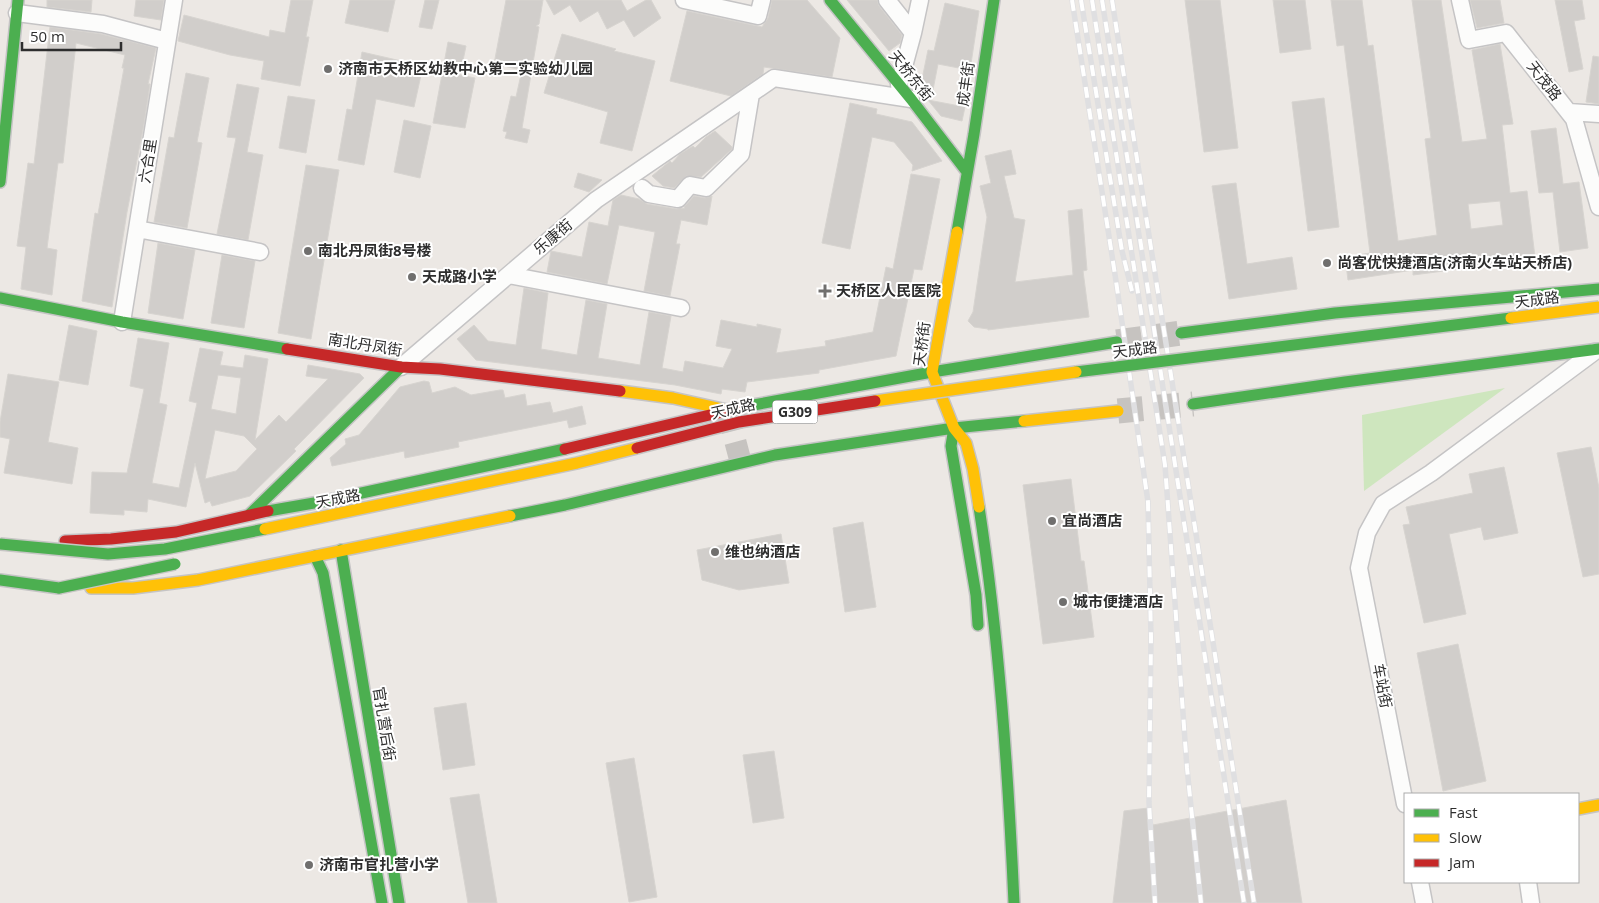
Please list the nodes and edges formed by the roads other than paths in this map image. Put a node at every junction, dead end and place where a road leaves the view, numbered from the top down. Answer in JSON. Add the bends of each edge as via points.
{"nodes":[{"id":1,"x":174,"y":0,"type":"edge"},
{"id":2,"x":684,"y":0,"type":"edge"},
{"id":3,"x":762,"y":0,"type":"edge"},
{"id":4,"x":830,"y":0,"type":"edge"},
{"id":5,"x":887,"y":0,"type":"edge"},
{"id":6,"x":920,"y":0,"type":"edge"},
{"id":7,"x":994,"y":0,"type":"edge"},
{"id":8,"x":1460,"y":0,"type":"edge"},
{"id":9,"x":18,"y":6,"type":"edge"},
{"id":10,"x":913,"y":33,"type":"junction"},
{"id":11,"x":167,"y":41,"type":"junction"},
{"id":12,"x":899,"y":85,"type":"junction"},
{"id":13,"x":751,"y":94,"type":"junction"},
{"id":14,"x":911,"y":99,"type":"junction"},
{"id":15,"x":1569,"y":112,"type":"junction"},
{"id":16,"x":1599,"y":114,"type":"edge"},
{"id":17,"x":967,"y":172,"type":"junction"},
{"id":18,"x":0,"y":182,"type":"edge"},
{"id":19,"x":642,"y":188,"type":"dead end"},
{"id":20,"x":1599,"y":207,"type":"edge"},
{"id":21,"x":137,"y":229,"type":"junction"},
{"id":22,"x":260,"y":252,"type":"dead end"},
{"id":23,"x":509,"y":275,"type":"junction"},
{"id":24,"x":1599,"y":289,"type":"edge"},
{"id":25,"x":0,"y":298,"type":"edge"},
{"id":26,"x":1599,"y":307,"type":"edge"},
{"id":27,"x":681,"y":308,"type":"dead end"},
{"id":28,"x":122,"y":322,"type":"junction"},
{"id":29,"x":1181,"y":334,"type":"tunnel mouth"},
{"id":30,"x":1117,"y":342,"type":"tunnel mouth"},
{"id":31,"x":1598,"y":349,"type":"edge"},
{"id":32,"x":400,"y":367,"type":"junction"},
{"id":33,"x":932,"y":372,"type":"junction"},
{"id":34,"x":958,"y":404,"type":"dead end"},
{"id":35,"x":1193,"y":404,"type":"tunnel mouth"},
{"id":36,"x":930,"y":408,"type":"dead end"},
{"id":37,"x":726,"y":410,"type":"junction"},
{"id":38,"x":1118,"y":411,"type":"tunnel mouth"},
{"id":39,"x":954,"y":428,"type":"junction"},
{"id":40,"x":250,"y":514,"type":"junction"},
{"id":41,"x":0,"y":544,"type":"edge"},
{"id":42,"x":341,"y":550,"type":"junction"},
{"id":43,"x":315,"y":556,"type":"junction"},
{"id":44,"x":190,"y":561,"type":"dead end"},
{"id":45,"x":0,"y":580,"type":"edge"},
{"id":46,"x":59,"y":588,"type":"junction"},
{"id":47,"x":979,"y":633,"type":"dead end"},
{"id":48,"x":1404,"y":799,"type":"edge"},
{"id":49,"x":1599,"y":805,"type":"edge"},
{"id":50,"x":1579,"y":809,"type":"edge"},
{"id":51,"x":1420,"y":883,"type":"edge"},
{"id":52,"x":1528,"y":883,"type":"edge"},
{"id":53,"x":382,"y":903,"type":"edge"},
{"id":54,"x":399,"y":903,"type":"edge"},
{"id":55,"x":1014,"y":903,"type":"edge"},
{"id":56,"x":1424,"y":903,"type":"edge"},
{"id":57,"x":1531,"y":903,"type":"edge"}],
"edges":[{"from":1,"to":11,"type":"street","name":"六合里"},
{"from":2,"to":3,"type":"street","via":[[758,16]]},
{"from":4,"to":12,"type":"main road","name":"天桥东街"},
{"from":5,"to":10,"type":"street"},
{"from":6,"to":10,"type":"street"},
{"from":7,"to":17,"type":"main road","name":"成丰街"},
{"from":8,"to":15,"type":"street","name":"天茂路","via":[[1469,40],[1506,33]]},
{"from":9,"to":11,"type":"street"},
{"from":9,"to":18,"type":"main road"},
{"from":10,"to":12,"type":"street"},
{"from":11,"to":21,"type":"street","name":"六合里"},
{"from":12,"to":14,"type":"main road","name":"天桥东街"},
{"from":13,"to":14,"type":"street","name":"乐康街","via":[[774,78]]},
{"from":13,"to":19,"type":"street","via":[[741,154],[706,188],[690,185],[678,199],[649,194]]},
{"from":13,"to":23,"type":"street","name":"乐康街","via":[[596,200]]},
{"from":14,"to":17,"type":"main road","name":"天桥东街"},
{"from":15,"to":16,"type":"street"},
{"from":15,"to":20,"type":"street","name":"天茂路","via":[[1574,119]]},
{"from":17,"to":33,"type":"main road","name":"天桥街"},
{"from":21,"to":22,"type":"street"},
{"from":21,"to":28,"type":"street","name":"六合里"},
{"from":23,"to":27,"type":"street"},
{"from":23,"to":32,"type":"street","name":"乐康街"},
{"from":24,"to":29,"type":"main road","name":"天成路","via":[[1335,313]]},
{"from":25,"to":28,"type":"main road","name":"南北丹凤街"},
{"from":26,"to":41,"type":"main road","name":"天成路","number":"G309","bridge":true,"via":[[1065,374],[789,413],[558,467],[165,549],[108,554]]},
{"from":28,"to":32,"type":"main road","name":"南北丹凤街"},
{"from":30,"to":33,"type":"main road","name":"天成路"},
{"from":31,"to":35,"type":"main road"},
{"from":31,"to":48,"type":"street","name":"车站街","via":[[1431,473],[1383,504],[1367,533],[1359,568]]},
{"from":32,"to":37,"type":"main road","name":"南北丹凤街","via":[[440,369],[673,398]]},
{"from":32,"to":40,"type":"main road","name":"乐康街"},
{"from":33,"to":37,"type":"main road","name":"天成路"},
{"from":33,"to":39,"type":"main road","name":"天桥街"},
{"from":34,"to":36,"type":"main road"},
{"from":37,"to":40,"type":"main road","name":"天成路","via":[[524,459]]},
{"from":38,"to":39,"type":"main road"},
{"from":39,"to":42,"type":"main road","via":[[775,456],[565,505]]},
{"from":39,"to":47,"type":"main road","via":[[951,446],[973,576]]},
{"from":39,"to":55,"type":"main road","via":[[966,444],[973,469],[991,587],[1009,794]]},
{"from":40,"to":41,"type":"main road","name":"天成路","via":[[176,532],[111,539]]},
{"from":42,"to":43,"type":"main road"},
{"from":42,"to":54,"type":"main road","name":"官扎营后街"},
{"from":43,"to":46,"type":"main road","via":[[198,580],[142,587]]},
{"from":43,"to":53,"type":"main road","via":[[323,572]]},
{"from":44,"to":46,"type":"main road","bridge":true},
{"from":45,"to":46,"type":"main road"},
{"from":49,"to":50,"type":"main road"},
{"from":51,"to":56,"type":"street"},
{"from":52,"to":57,"type":"street"}]}
